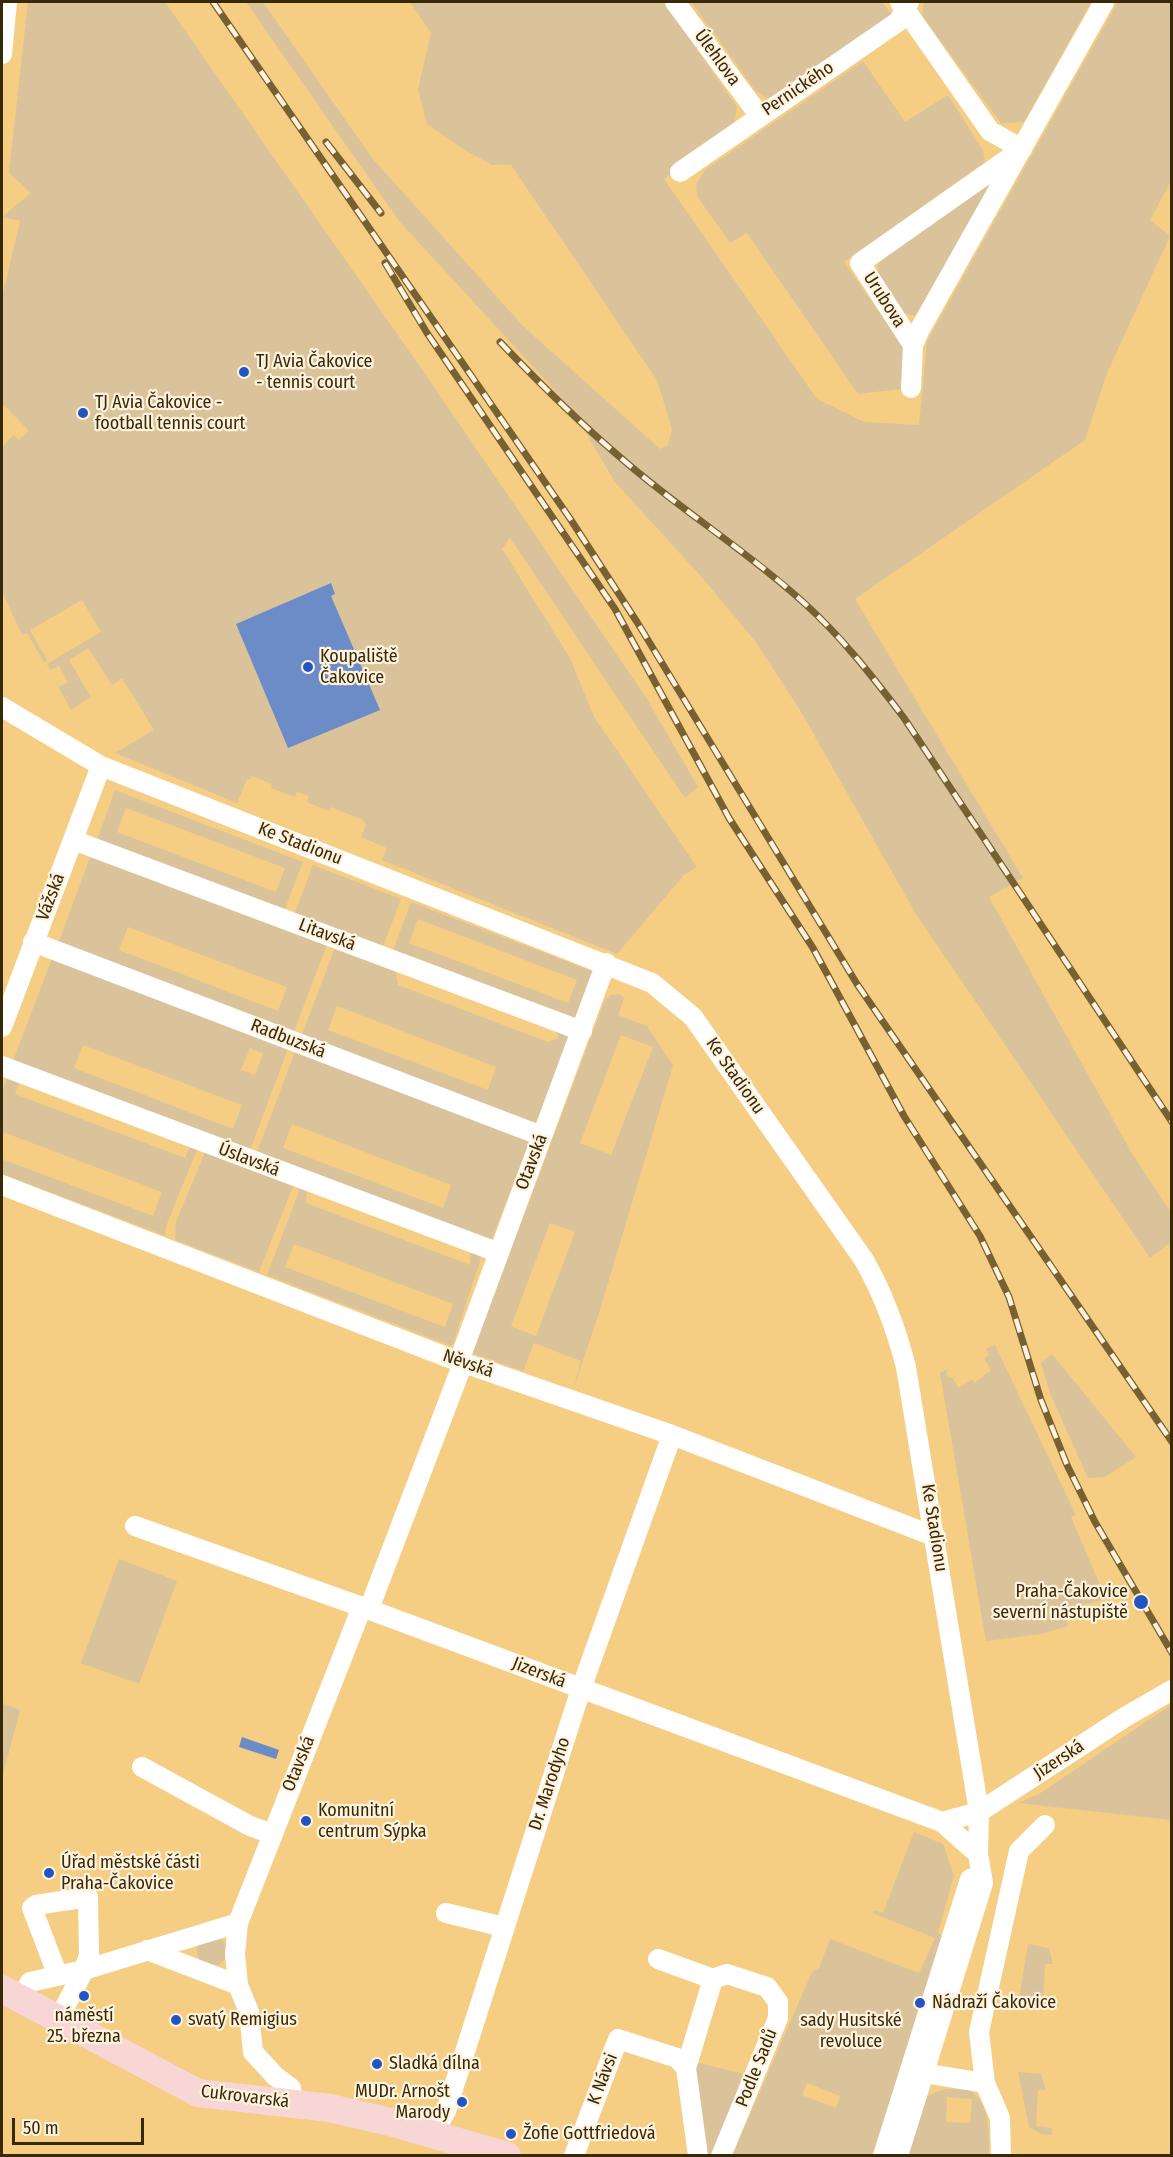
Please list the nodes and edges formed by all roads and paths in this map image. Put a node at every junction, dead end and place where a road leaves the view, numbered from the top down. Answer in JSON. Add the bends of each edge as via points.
{"nodes":[{"id":1,"x":7,"y":2,"type":"edge"},
{"id":2,"x":675,"y":2,"type":"edge"},
{"id":3,"x":1104,"y":2,"type":"edge"},
{"id":4,"x":905,"y":4,"type":"edge"},
{"id":5,"x":2,"y":54,"type":"edge"},
{"id":6,"x":759,"y":116,"type":"junction"},
{"id":7,"x":1022,"y":149,"type":"junction"},
{"id":8,"x":680,"y":172,"type":"dead end"},
{"id":9,"x":913,"y":345,"type":"junction"},
{"id":10,"x":911,"y":388,"type":"dead end"},
{"id":11,"x":2,"y":707,"type":"edge"},
{"id":12,"x":100,"y":766,"type":"junction"},
{"id":13,"x":73,"y":840,"type":"junction"},
{"id":14,"x":33,"y":942,"type":"junction"},
{"id":15,"x":606,"y":963,"type":"junction"},
{"id":16,"x":2,"y":1027,"type":"edge"},
{"id":17,"x":582,"y":1031,"type":"junction"},
{"id":18,"x":2,"y":1066,"type":"edge"},
{"id":19,"x":542,"y":1136,"type":"junction"},
{"id":20,"x":2,"y":1185,"type":"edge"},
{"id":21,"x":497,"y":1252,"type":"junction"},
{"id":22,"x":461,"y":1362,"type":"junction"},
{"id":23,"x":672,"y":1435,"type":"junction"},
{"id":24,"x":135,"y":1526,"type":"dead end"},
{"id":25,"x":936,"y":1537,"type":"junction"},
{"id":26,"x":366,"y":1608,"type":"junction"},
{"id":27,"x":581,"y":1689,"type":"junction"},
{"id":28,"x":1172,"y":1690,"type":"edge"},
{"id":29,"x":142,"y":1767,"type":"dead end"},
{"id":30,"x":979,"y":1812,"type":"junction"},
{"id":31,"x":942,"y":1822,"type":"junction"},
{"id":32,"x":1046,"y":1825,"type":"dead end"},
{"id":33,"x":272,"y":1834,"type":"junction"},
{"id":34,"x":978,"y":1854,"type":"junction"},
{"id":35,"x":446,"y":1913,"type":"dead end"},
{"id":36,"x":238,"y":1923,"type":"junction"},
{"id":37,"x":504,"y":1927,"type":"junction"},
{"id":38,"x":147,"y":1950,"type":"junction"},
{"id":39,"x":658,"y":1959,"type":"dead end"},
{"id":40,"x":84,"y":1970,"type":"junction"},
{"id":41,"x":58,"y":1976,"type":"junction"},
{"id":42,"x":713,"y":1979,"type":"junction"},
{"id":43,"x":238,"y":1985,"type":"junction"},
{"id":44,"x":11,"y":1994,"type":"edge"},
{"id":45,"x":58,"y":2020,"type":"junction"},
{"id":46,"x":686,"y":2068,"type":"junction"},
{"id":47,"x":916,"y":2073,"type":"junction"},
{"id":48,"x":985,"y":2083,"type":"junction"},
{"id":49,"x":293,"y":2102,"type":"junction"},
{"id":50,"x":426,"y":2144,"type":"edge"},
{"id":51,"x":507,"y":2156,"type":"edge"},
{"id":52,"x":574,"y":2156,"type":"edge"},
{"id":53,"x":698,"y":2156,"type":"edge"},
{"id":54,"x":721,"y":2156,"type":"edge"},
{"id":55,"x":883,"y":2156,"type":"edge"},
{"id":56,"x":898,"y":2156,"type":"edge"},
{"id":57,"x":1002,"y":2156,"type":"edge"}],
"edges":[{"from":1,"to":5,"type":"street"},
{"from":2,"to":6,"type":"street","name":"Úlehlova"},
{"from":3,"to":7,"type":"street","name":"Urubova"},
{"from":4,"to":6,"type":"street","name":"Pernického","via":[[898,21]]},
{"from":4,"to":7,"type":"street","via":[[990,131]]},
{"from":6,"to":8,"type":"street","name":"Pernického"},
{"from":7,"to":9,"type":"street","name":"Urubova"},
{"from":7,"to":9,"type":"street","name":"Urubova","via":[[860,263]]},
{"from":9,"to":10,"type":"street"},
{"from":11,"to":12,"type":"street","name":"Ke Stadionu"},
{"from":12,"to":13,"type":"street","name":"Vážská"},
{"from":12,"to":15,"type":"street","name":"Ke Stadionu"},
{"from":13,"to":14,"type":"street","name":"Vážská"},
{"from":13,"to":17,"type":"street","name":"Litavská"},
{"from":14,"to":16,"type":"street","name":"Vážská"},
{"from":14,"to":19,"type":"street","name":"Radbuzská"},
{"from":15,"to":17,"type":"street","name":"Otavská"},
{"from":15,"to":25,"type":"street","name":"Ke Stadionu","via":[[652,982],[693,1017],[881,1289],[906,1367]]},
{"from":17,"to":19,"type":"street","name":"Otavská"},
{"from":18,"to":21,"type":"street","name":"Úslavská"},
{"from":19,"to":21,"type":"street","name":"Otavská"},
{"from":20,"to":22,"type":"street","name":"Něvská"},
{"from":21,"to":22,"type":"street","name":"Otavská"},
{"from":22,"to":23,"type":"street","name":"Něvská"},
{"from":22,"to":26,"type":"street","name":"Otavská"},
{"from":23,"to":25,"type":"street","name":"Něvská"},
{"from":23,"to":27,"type":"street","name":"Dr. Marodyho"},
{"from":24,"to":26,"type":"street","name":"Jizerská"},
{"from":25,"to":30,"type":"street","name":"Ke Stadionu"},
{"from":26,"to":27,"type":"street","name":"Jizerská"},
{"from":26,"to":33,"type":"street","name":"Otavská"},
{"from":27,"to":31,"type":"street","name":"Jizerská"},
{"from":27,"to":37,"type":"street","name":"Dr. Marodyho"},
{"from":28,"to":30,"type":"street","name":"Jizerská"},
{"from":29,"to":33,"type":"street"},
{"from":30,"to":31,"type":"street","name":"Jizerská"},
{"from":30,"to":34,"type":"street","name":"Ke Stadionu"},
{"from":31,"to":34,"type":"street","name":"Jizerská"},
{"from":32,"to":48,"type":"street","via":[[1019,1851],[1002,1915],[979,2032]]},
{"from":33,"to":36,"type":"street","name":"Otavská"},
{"from":34,"to":47,"type":"street","name":"Ke Stadionu","via":[[983,1883]]},
{"from":35,"to":37,"type":"street"},
{"from":36,"to":38,"type":"street"},
{"from":36,"to":43,"type":"street"},
{"from":37,"to":50,"type":"street","name":"Dr. Marodyho","via":[[446,2111]]},
{"from":38,"to":40,"type":"street"},
{"from":38,"to":43,"type":"street"},
{"from":39,"to":42,"type":"street"},
{"from":40,"to":41,"type":"street"},
{"from":40,"to":41,"type":"street","via":[[89,1954],[88,1897],[36,1905],[31,1912]]},
{"from":40,"to":45,"type":"street"},
{"from":41,"to":44,"type":"street","via":[[30,1982]]},
{"from":42,"to":46,"type":"street"},
{"from":42,"to":54,"type":"street","name":"Podle Sadů","via":[[727,1974],[767,1987],[778,2002],[778,2019]]},
{"from":43,"to":49,"type":"street","via":[[249,2012],[253,2052],[291,2088]]},
{"from":44,"to":45,"type":"street","name":"Cukrovarská"},
{"from":45,"to":49,"type":"street","name":"Cukrovarská","via":[[198,2093]]},
{"from":46,"to":52,"type":"street","name":"K Návsi","via":[[677,2058],[618,2039]]},
{"from":46,"to":53,"type":"street"},
{"from":47,"to":48,"type":"street"},
{"from":47,"to":55,"type":"street","name":"Ke Stadionu"},
{"from":47,"to":56,"type":"street","name":"Ke Stadionu"},
{"from":48,"to":57,"type":"street","via":[[1000,2118]]},
{"from":49,"to":50,"type":"street","name":"Cukrovarská","via":[[330,2108]]},
{"from":50,"to":51,"type":"street","name":"Cukrovarská"}]}
